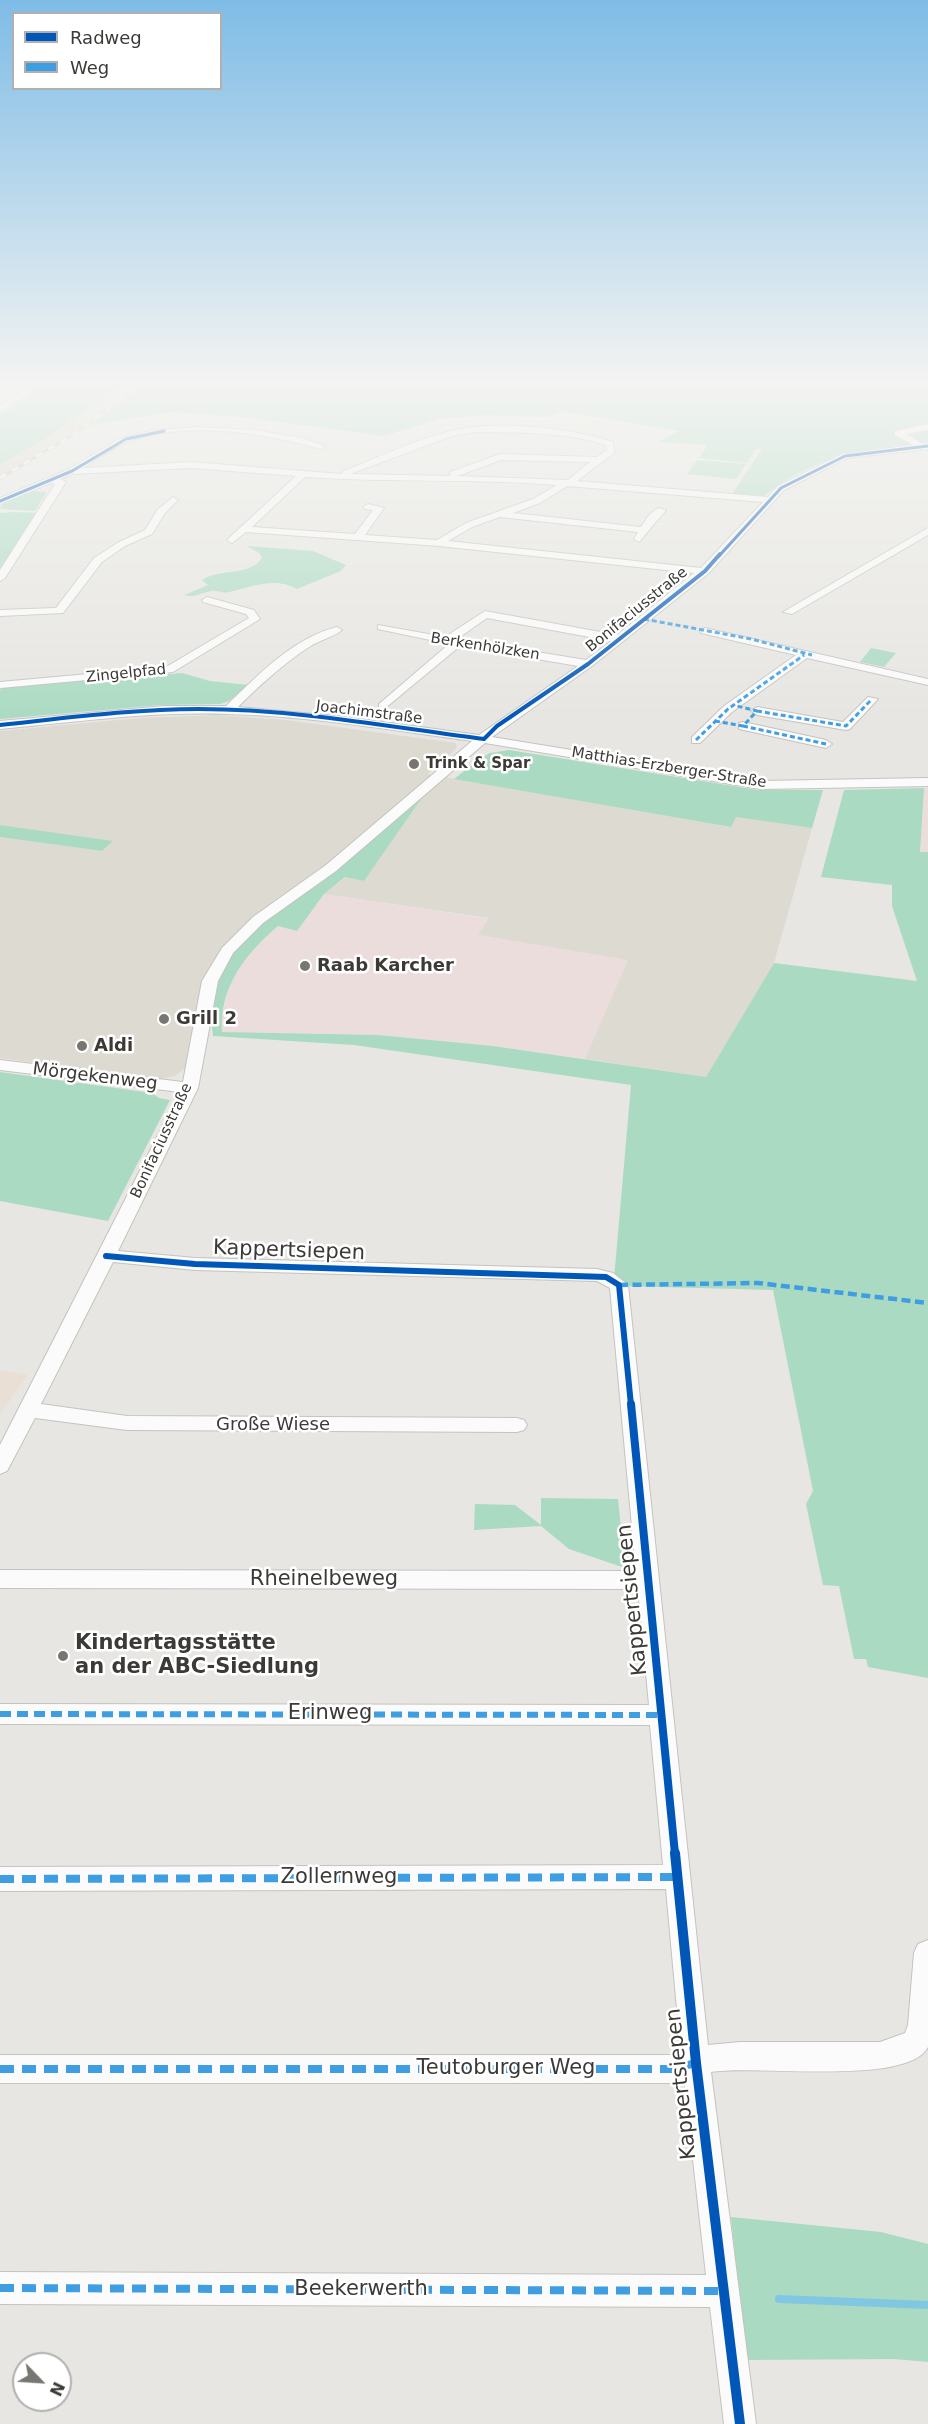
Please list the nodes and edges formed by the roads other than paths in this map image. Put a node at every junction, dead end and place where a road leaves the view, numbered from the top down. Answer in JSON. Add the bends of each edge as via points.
{"nodes":[{"id":1,"x":52,"y":496,"type":"edge"},
{"id":2,"x":280,"y":496,"type":"edge"},
{"id":3,"x":546,"y":496,"type":"edge"},
{"id":4,"x":722,"y":496,"type":"edge"},
{"id":5,"x":772,"y":496,"type":"edge"},
{"id":6,"x":173,"y":500,"type":"dead end"},
{"id":7,"x":768,"y":500,"type":"junction"},
{"id":8,"x":368,"y":507,"type":"dead end"},
{"id":9,"x":661,"y":510,"type":"dead end"},
{"id":10,"x":499,"y":514,"type":"junction"},
{"id":11,"x":245,"y":529,"type":"junction"},
{"id":12,"x":928,"y":531,"type":"edge"},
{"id":13,"x":358,"y":537,"type":"junction"},
{"id":14,"x":232,"y":540,"type":"dead end"},
{"id":15,"x":439,"y":543,"type":"junction"},
{"id":16,"x":705,"y":571,"type":"junction"},
{"id":17,"x":0,"y":578,"type":"edge"},
{"id":18,"x":207,"y":600,"type":"dead end"},
{"id":19,"x":788,"y":612,"type":"dead end"},
{"id":20,"x":0,"y":613,"type":"edge"},
{"id":21,"x":382,"y":627,"type":"dead end"},
{"id":22,"x":337,"y":630,"type":"dead end"},
{"id":23,"x":705,"y":631,"type":"dead end"},
{"id":24,"x":619,"y":639,"type":"junction"},
{"id":25,"x":452,"y":642,"type":"junction"},
{"id":26,"x":804,"y":655,"type":"junction"},
{"id":27,"x":588,"y":664,"type":"junction"},
{"id":28,"x":928,"y":682,"type":"edge"},
{"id":29,"x":0,"y":685,"type":"edge"},
{"id":30,"x":872,"y":699,"type":"dead end"},
{"id":31,"x":733,"y":705,"type":"junction"},
{"id":32,"x":383,"y":706,"type":"dead end"},
{"id":33,"x":229,"y":710,"type":"junction"},
{"id":34,"x":757,"y":711,"type":"junction"},
{"id":35,"x":715,"y":721,"type":"junction"},
{"id":36,"x":0,"y":725,"type":"edge"},
{"id":37,"x":743,"y":726,"type":"junction"},
{"id":38,"x":484,"y":739,"type":"junction"},
{"id":39,"x":696,"y":740,"type":"dead end"},
{"id":40,"x":826,"y":744,"type":"dead end"},
{"id":41,"x":928,"y":782,"type":"edge"},
{"id":42,"x":0,"y":1065,"type":"edge"},
{"id":43,"x":190,"y":1088,"type":"junction"},
{"id":44,"x":106,"y":1256,"type":"junction"},
{"id":45,"x":29,"y":1410,"type":"junction"},
{"id":46,"x":517,"y":1425,"type":"dead end"},
{"id":47,"x":0,"y":1466,"type":"edge"},
{"id":48,"x":0,"y":1579,"type":"edge"},
{"id":49,"x":648,"y":1580,"type":"junction"},
{"id":50,"x":0,"y":1714,"type":"edge"},
{"id":51,"x":660,"y":1715,"type":"junction"},
{"id":52,"x":677,"y":1877,"type":"junction"},
{"id":53,"x":0,"y":1879,"type":"edge"},
{"id":54,"x":928,"y":1953,"type":"edge"},
{"id":55,"x":696,"y":2063,"type":"junction"},
{"id":56,"x":0,"y":2069,"type":"edge"},
{"id":57,"x":0,"y":2288,"type":"edge"},
{"id":58,"x":723,"y":2291,"type":"junction"},
{"id":59,"x":740,"y":2424,"type":"edge"}],
"edges":[{"from":1,"to":17,"type":"street"},
{"from":2,"to":11,"type":"street"},
{"from":3,"to":10,"type":"street"},
{"from":4,"to":7,"type":"street"},
{"from":5,"to":7,"type":"street","name":"Bonifaciusstraße"},
{"from":6,"to":20,"type":"street","via":[[149,532],[115,548],[92,567],[59,611]]},
{"from":7,"to":16,"type":"street","name":"Bonifaciusstraße"},
{"from":8,"to":13,"type":"street","via":[[379,508]]},
{"from":9,"to":10,"type":"street","via":[[641,535]]},
{"from":10,"to":15,"type":"street","via":[[455,531]]},
{"from":11,"to":13,"type":"street"},
{"from":11,"to":14,"type":"street"},
{"from":12,"to":19,"type":"street"},
{"from":13,"to":15,"type":"street"},
{"from":15,"to":16,"type":"street"},
{"from":16,"to":24,"type":"street","name":"Bonifaciusstraße"},
{"from":18,"to":29,"type":"street","name":"Zingelpfad","via":[[250,612],[255,619],[169,670]]},
{"from":21,"to":25,"type":"street","name":"Berkenhölzken"},
{"from":22,"to":33,"type":"street","via":[[321,633],[306,643]]},
{"from":23,"to":26,"type":"street"},
{"from":24,"to":25,"type":"street","via":[[485,614]]},
{"from":24,"to":27,"type":"street","name":"Bonifaciusstraße"},
{"from":25,"to":27,"type":"street","name":"Berkenhölzken"},
{"from":25,"to":32,"type":"street"},
{"from":26,"to":28,"type":"street"},
{"from":26,"to":31,"type":"street"},
{"from":27,"to":38,"type":"street","name":"Bonifaciusstraße"},
{"from":30,"to":34,"type":"street","via":[[846,726]]},
{"from":31,"to":34,"type":"street"},
{"from":31,"to":35,"type":"street"},
{"from":33,"to":36,"type":"street","name":"Joachimstraße","via":[[165,710]]},
{"from":33,"to":38,"type":"street","name":"Joachimstraße"},
{"from":34,"to":37,"type":"street"},
{"from":35,"to":37,"type":"street"},
{"from":35,"to":39,"type":"street"},
{"from":37,"to":40,"type":"street"},
{"from":38,"to":41,"type":"street","name":"Matthias-Erzberger-Straße","via":[[761,785]]},
{"from":38,"to":43,"type":"street","name":"Bonifaciusstraße","via":[[331,868],[258,920],[227,951],[210,981]]},
{"from":42,"to":43,"type":"street","name":"Mörgekenweg"},
{"from":43,"to":44,"type":"street","name":"Bonifaciusstraße"},
{"from":44,"to":45,"type":"street","name":"Bonifaciusstraße"},
{"from":44,"to":49,"type":"street","name":"Kappertsiepen","via":[[195,1264],[597,1275],[613,1280],[621,1292]]},
{"from":45,"to":46,"type":"street","name":"Große Wiese","via":[[127,1423]]},
{"from":45,"to":47,"type":"street","name":"Bonifaciusstraße"},
{"from":48,"to":49,"type":"street","name":"Rheinelbeweg"},
{"from":49,"to":51,"type":"street","name":"Kappertsiepen"},
{"from":50,"to":51,"type":"street","name":"Erinweg"},
{"from":51,"to":52,"type":"street","name":"Kappertsiepen"},
{"from":52,"to":53,"type":"street","name":"Zollernweg"},
{"from":52,"to":55,"type":"street","name":"Kappertsiepen"},
{"from":54,"to":55,"type":"street","name":"Teutoburger Weg","via":[[924,2021],[916,2042],[902,2053],[870,2057],[722,2056]]},
{"from":55,"to":56,"type":"street","name":"Teutoburger Weg","via":[[672,2068]]},
{"from":55,"to":58,"type":"street","name":"Kappertsiepen"},
{"from":57,"to":58,"type":"street","name":"Beekerwerth"},
{"from":58,"to":59,"type":"street","name":"Kappertsiepen"}]}
